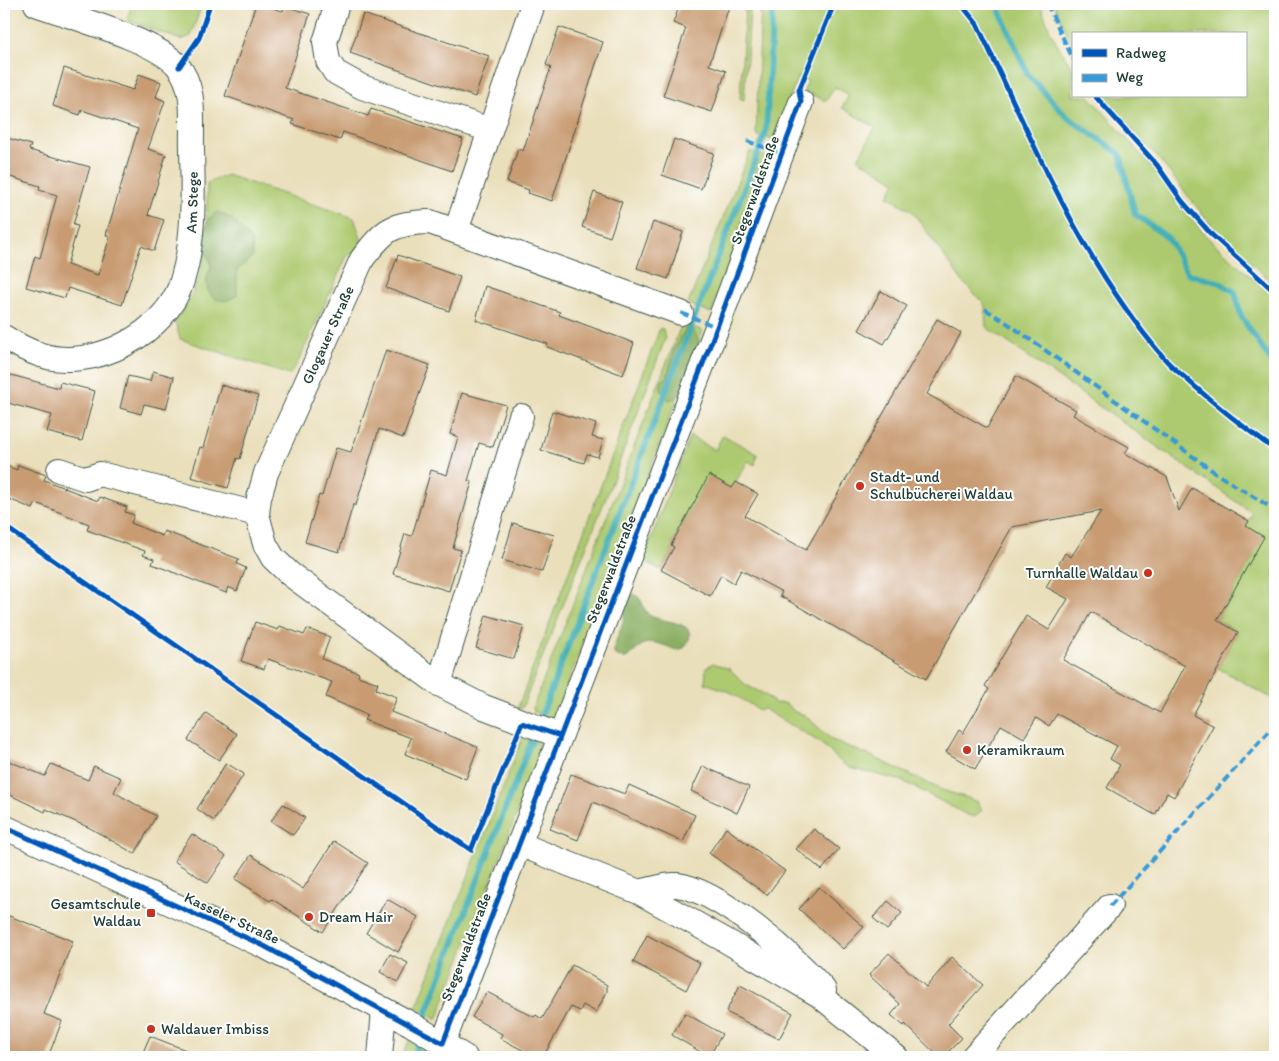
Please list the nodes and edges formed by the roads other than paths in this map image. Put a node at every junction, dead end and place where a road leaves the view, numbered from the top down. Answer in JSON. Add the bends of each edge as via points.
{"nodes":[{"id":1,"x":36,"y":4,"type":"edge"},
{"id":2,"x":337,"y":4,"type":"edge"},
{"id":3,"x":533,"y":4,"type":"edge"},
{"id":4,"x":801,"y":102,"type":"dead end"},
{"id":5,"x":490,"y":130,"type":"junction"},
{"id":6,"x":456,"y":231,"type":"junction"},
{"id":7,"x":681,"y":313,"type":"dead end"},
{"id":8,"x":4,"y":337,"type":"edge"},
{"id":9,"x":522,"y":416,"type":"dead end"},
{"id":10,"x":59,"y":470,"type":"dead end"},
{"id":11,"x":257,"y":514,"type":"junction"},
{"id":12,"x":439,"y":684,"type":"junction"},
{"id":13,"x":545,"y":731,"type":"junction"},
{"id":14,"x":4,"y":826,"type":"edge"},
{"id":15,"x":519,"y":844,"type":"junction"},
{"id":16,"x":1110,"y":906,"type":"dead end"},
{"id":17,"x":384,"y":1010,"type":"junction"},
{"id":18,"x":427,"y":1033,"type":"junction"},
{"id":19,"x":380,"y":1057,"type":"edge"},
{"id":20,"x":465,"y":1057,"type":"edge"},
{"id":21,"x":896,"y":1057,"type":"edge"},
{"id":22,"x":973,"y":1057,"type":"edge"}],
"edges":[{"from":1,"to":8,"type":"street","name":"Am Stege","via":[[145,44],[168,55],[182,73],[190,91],[190,245],[182,282],[172,304],[145,332],[116,350],[85,357],[42,356]]},
{"from":2,"to":5,"type":"street","via":[[325,42],[328,61],[335,72],[362,87]]},
{"from":3,"to":5,"type":"street"},
{"from":4,"to":13,"type":"street","name":"Stegerwaldstraße"},
{"from":5,"to":6,"type":"street"},
{"from":6,"to":7,"type":"street","name":"Glogauer Straße"},
{"from":6,"to":11,"type":"street","name":"Glogauer Straße","via":[[430,222],[405,223],[382,234],[362,259],[266,473]]},
{"from":9,"to":12,"type":"street"},
{"from":10,"to":11,"type":"street","via":[[86,479],[100,474]]},
{"from":11,"to":12,"type":"street","name":"Glogauer Straße","via":[[260,532],[273,558],[290,574]]},
{"from":12,"to":13,"type":"street","name":"Glogauer Straße","via":[[484,708]]},
{"from":13,"to":15,"type":"street","name":"Stegerwaldstraße"},
{"from":14,"to":17,"type":"street","name":"Kasseler Straße","via":[[264,946]]},
{"from":15,"to":18,"type":"street","name":"Stegerwaldstraße"},
{"from":15,"to":21,"type":"street","via":[[639,892],[797,982],[841,1011]]},
{"from":16,"to":22,"type":"street"},
{"from":17,"to":18,"type":"street","name":"Kasseler Straße"},
{"from":17,"to":19,"type":"street"},
{"from":18,"to":20,"type":"street","name":"Kasseler Straße"}]}
